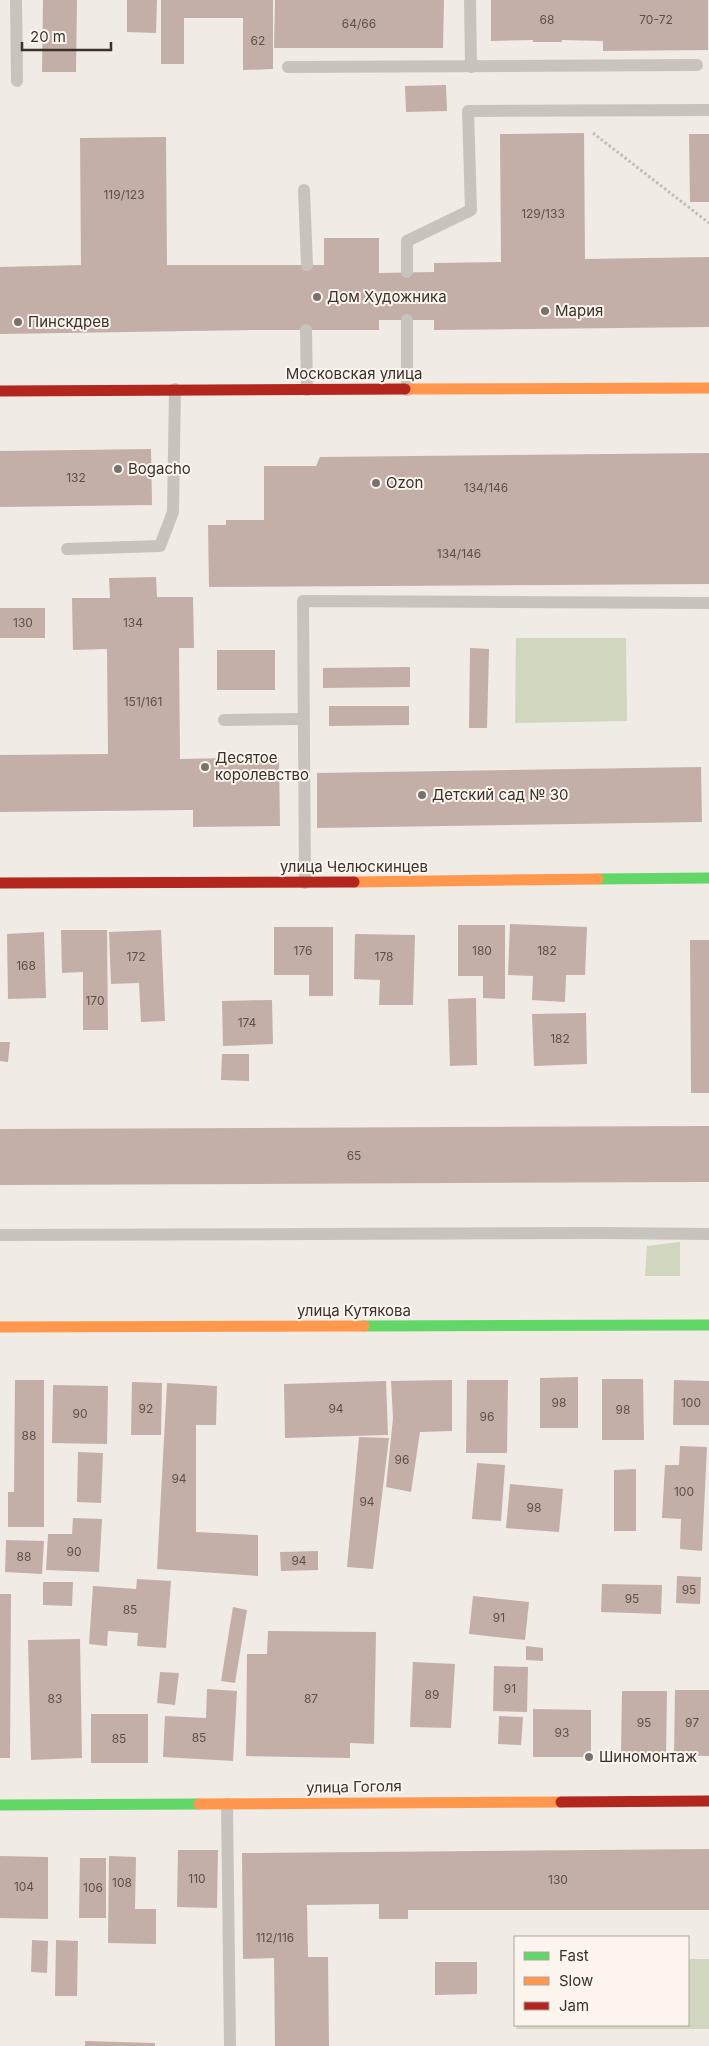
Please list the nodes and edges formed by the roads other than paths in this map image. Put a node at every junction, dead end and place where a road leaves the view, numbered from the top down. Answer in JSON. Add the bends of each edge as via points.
{"nodes":[{"id":1,"x":16,"y":0,"type":"edge"},
{"id":2,"x":470,"y":0,"type":"edge"},
{"id":3,"x":471,"y":66,"type":"junction"},
{"id":4,"x":697,"y":66,"type":"dead end"},
{"id":5,"x":288,"y":67,"type":"dead end"},
{"id":6,"x":17,"y":81,"type":"dead end"},
{"id":7,"x":709,"y":110,"type":"edge"},
{"id":8,"x":304,"y":190,"type":"dead end"},
{"id":9,"x":306,"y":265,"type":"dead end"},
{"id":10,"x":407,"y":272,"type":"dead end"},
{"id":11,"x":406,"y":320,"type":"dead end"},
{"id":12,"x":306,"y":330,"type":"dead end"},
{"id":13,"x":709,"y":388,"type":"edge"},
{"id":14,"x":176,"y":389,"type":"junction"},
{"id":15,"x":307,"y":390,"type":"junction"},
{"id":16,"x":407,"y":390,"type":"junction"},
{"id":17,"x":0,"y":391,"type":"edge"},
{"id":18,"x":67,"y":549,"type":"dead end"},
{"id":19,"x":709,"y":603,"type":"edge"},
{"id":20,"x":304,"y":719,"type":"junction"},
{"id":21,"x":224,"y":720,"type":"dead end"},
{"id":22,"x":709,"y":878,"type":"edge"},
{"id":23,"x":305,"y":882,"type":"junction"},
{"id":24,"x":0,"y":883,"type":"edge"},
{"id":25,"x":709,"y":1234,"type":"edge"},
{"id":26,"x":0,"y":1236,"type":"edge"},
{"id":27,"x":709,"y":1325,"type":"edge"},
{"id":28,"x":0,"y":1327,"type":"edge"},
{"id":29,"x":709,"y":1801,"type":"edge"},
{"id":30,"x":227,"y":1804,"type":"junction"},
{"id":31,"x":0,"y":1805,"type":"edge"},
{"id":32,"x":230,"y":2046,"type":"edge"}],
"edges":[{"from":1,"to":6,"type":"lane"},
{"from":2,"to":3,"type":"lane"},
{"from":3,"to":4,"type":"lane"},
{"from":3,"to":5,"type":"lane"},
{"from":7,"to":10,"type":"lane","via":[[468,111],[471,210],[407,241]]},
{"from":8,"to":9,"type":"lane"},
{"from":11,"to":16,"type":"lane"},
{"from":12,"to":15,"type":"lane"},
{"from":13,"to":16,"type":"street","name":"Московская улица"},
{"from":14,"to":15,"type":"street","name":"Московская улица"},
{"from":14,"to":17,"type":"street","name":"Московская улица"},
{"from":14,"to":18,"type":"lane","via":[[173,512],[160,546]]},
{"from":15,"to":16,"type":"street","name":"Московская улица"},
{"from":19,"to":20,"type":"lane","via":[[303,601]]},
{"from":20,"to":21,"type":"lane"},
{"from":20,"to":23,"type":"lane"},
{"from":22,"to":23,"type":"street","name":"улица Челюскинцев"},
{"from":23,"to":24,"type":"street","name":"улица Челюскинцев"},
{"from":25,"to":26,"type":"lane"},
{"from":27,"to":28,"type":"street","name":"улица Кутякова"},
{"from":29,"to":30,"type":"street","name":"улица Гоголя"},
{"from":30,"to":31,"type":"street","name":"улица Гоголя"},
{"from":30,"to":32,"type":"lane"}]}
